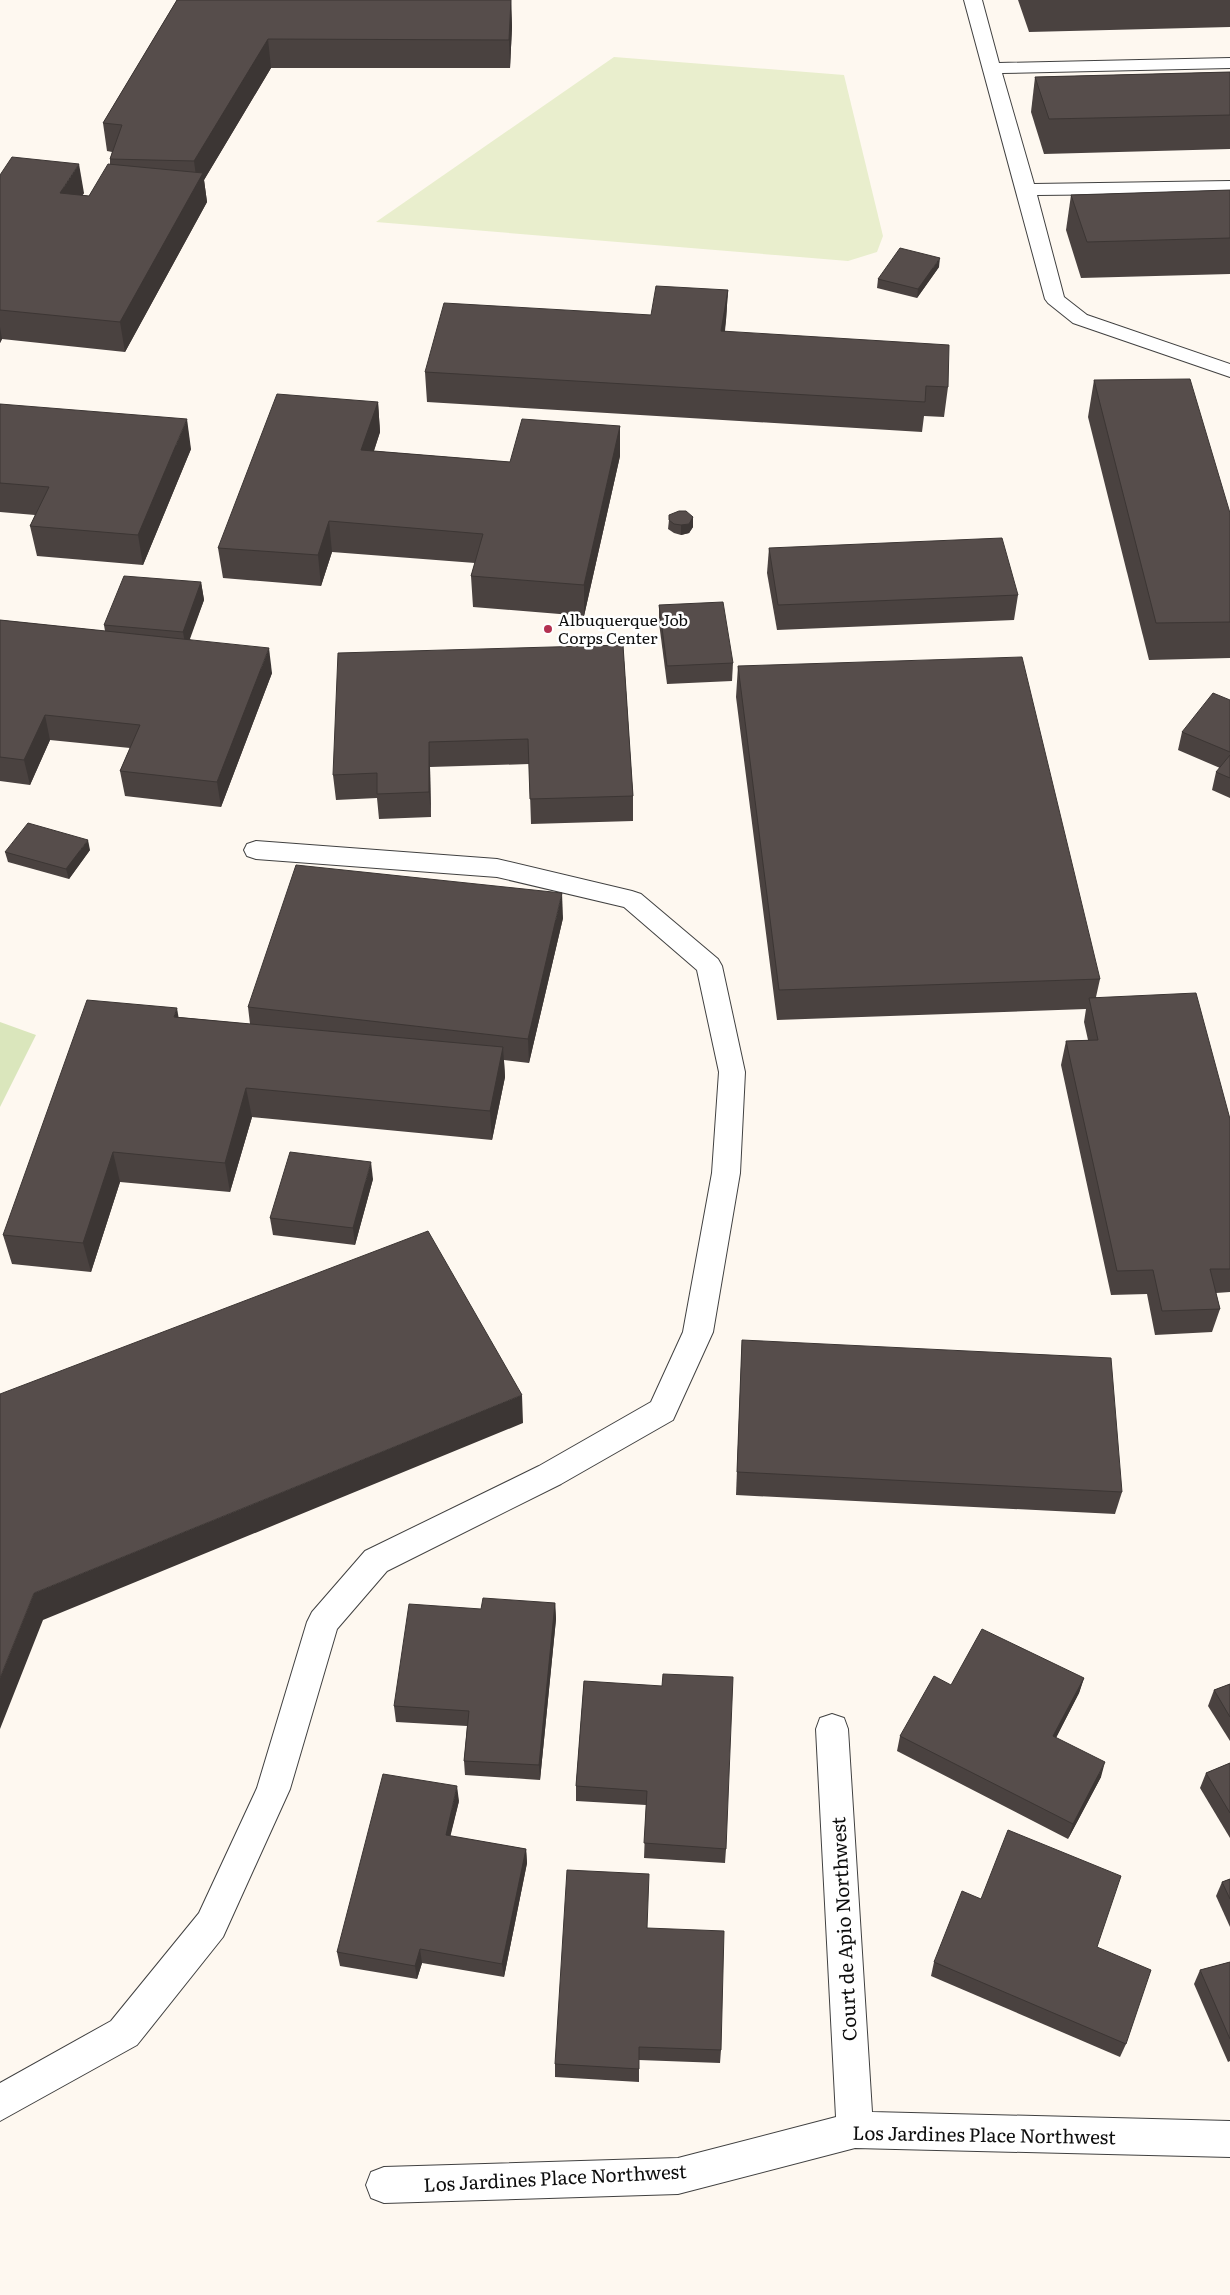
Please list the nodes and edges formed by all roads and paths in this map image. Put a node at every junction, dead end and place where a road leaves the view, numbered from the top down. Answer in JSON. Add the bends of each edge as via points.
{"nodes":[{"id":1,"x":973,"y":0,"type":"edge"},
{"id":2,"x":1230,"y":63,"type":"edge"},
{"id":3,"x":992,"y":68,"type":"junction"},
{"id":4,"x":1230,"y":187,"type":"edge"},
{"id":5,"x":1026,"y":190,"type":"junction"},
{"id":6,"x":1230,"y":371,"type":"edge"},
{"id":7,"x":256,"y":850,"type":"dead end"},
{"id":8,"x":832,"y":1729,"type":"dead end"},
{"id":9,"x":0,"y":2103,"type":"edge"},
{"id":10,"x":855,"y":2130,"type":"junction"},
{"id":11,"x":1230,"y":2139,"type":"edge"},
{"id":12,"x":384,"y":2185,"type":"dead end"}],
"edges":[{"from":1,"to":3,"type":"street"},
{"from":2,"to":3,"type":"street"},
{"from":3,"to":5,"type":"street"},
{"from":4,"to":5,"type":"street"},
{"from":5,"to":6,"type":"street","via":[[1055,300],[1080,320]]},
{"from":7,"to":9,"type":"street","via":[[497,868],[632,900],[709,966],[732,1072],[726,1173],[698,1332],[662,1411],[550,1476],[376,1561],[323,1622],[273,1789],[211,1925],[124,2033]]},
{"from":8,"to":10,"type":"street","name":"Court de Apio Northwest"},
{"from":10,"to":11,"type":"street","name":"Los Jardines Place Northwest"},
{"from":10,"to":12,"type":"street","name":"Los Jardines Place Northwest","via":[[678,2176]]}]}
